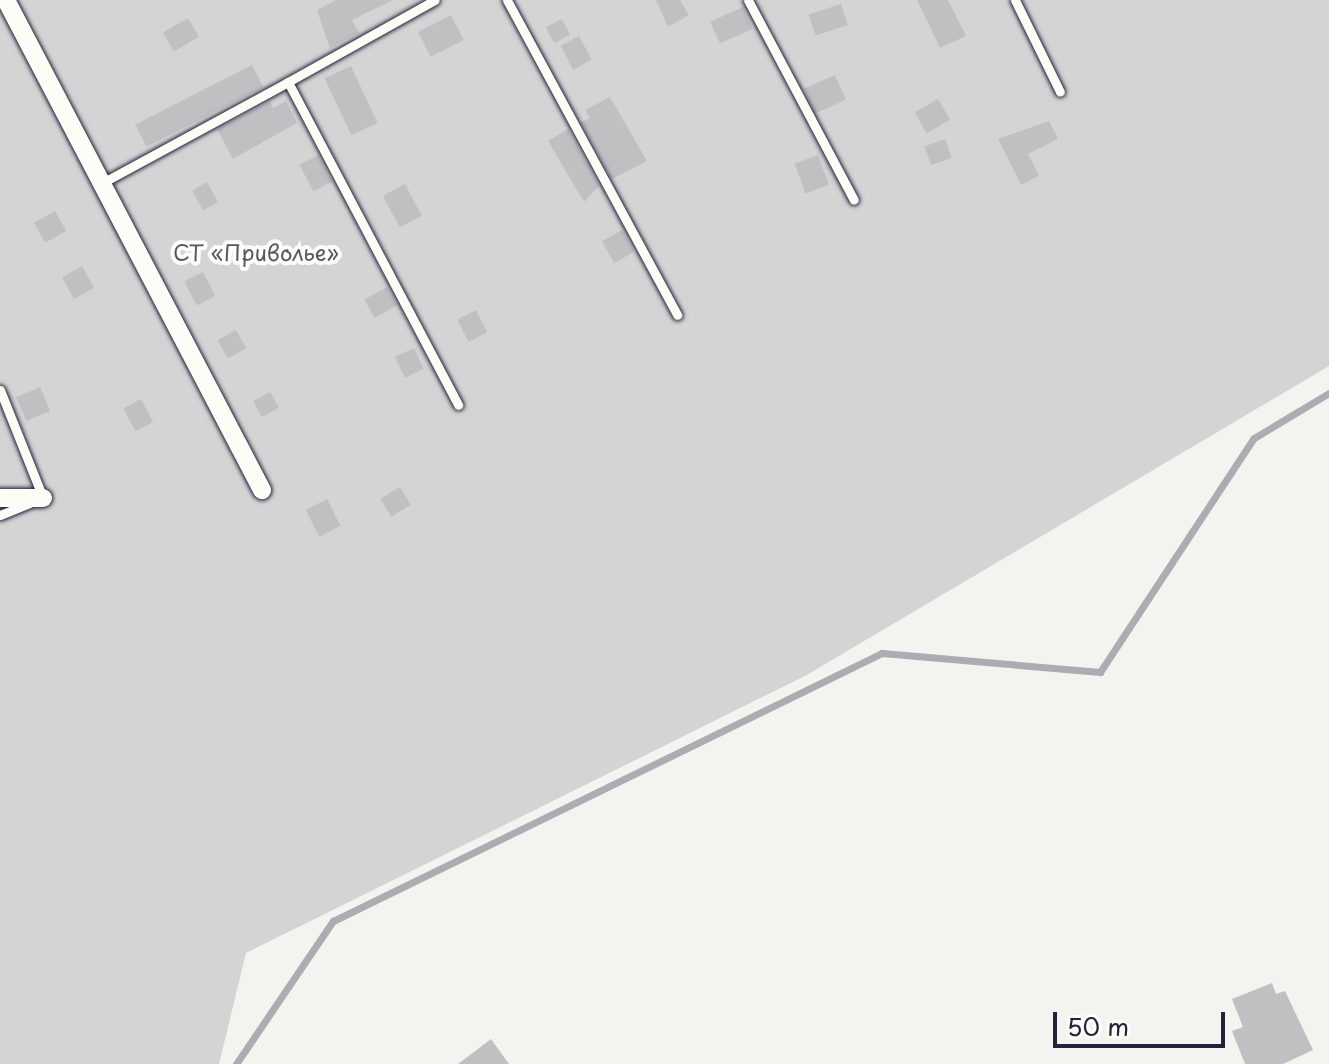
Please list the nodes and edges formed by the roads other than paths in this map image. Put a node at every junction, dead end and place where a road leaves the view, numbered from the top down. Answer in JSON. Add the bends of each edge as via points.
{"nodes":[{"id":1,"x":6,"y":0,"type":"edge"},
{"id":2,"x":435,"y":0,"type":"edge"},
{"id":3,"x":507,"y":0,"type":"edge"},
{"id":4,"x":748,"y":0,"type":"edge"},
{"id":5,"x":1015,"y":0,"type":"edge"},
{"id":6,"x":288,"y":82,"type":"junction"},
{"id":7,"x":1060,"y":92,"type":"dead end"},
{"id":8,"x":101,"y":184,"type":"junction"},
{"id":9,"x":854,"y":200,"type":"dead end"},
{"id":10,"x":677,"y":315,"type":"dead end"},
{"id":11,"x":0,"y":390,"type":"edge"},
{"id":12,"x":458,"y":405,"type":"dead end"},
{"id":13,"x":262,"y":490,"type":"dead end"},
{"id":14,"x":0,"y":498,"type":"edge"},
{"id":15,"x":43,"y":498,"type":"junction"},
{"id":16,"x":0,"y":515,"type":"edge"}],
"edges":[{"from":1,"to":8,"type":"street"},
{"from":2,"to":6,"type":"lane"},
{"from":3,"to":10,"type":"lane"},
{"from":4,"to":9,"type":"lane"},
{"from":5,"to":7,"type":"lane"},
{"from":6,"to":8,"type":"lane"},
{"from":6,"to":12,"type":"lane"},
{"from":8,"to":13,"type":"street"},
{"from":11,"to":15,"type":"lane"},
{"from":14,"to":15,"type":"street"},
{"from":15,"to":16,"type":"lane"}]}
